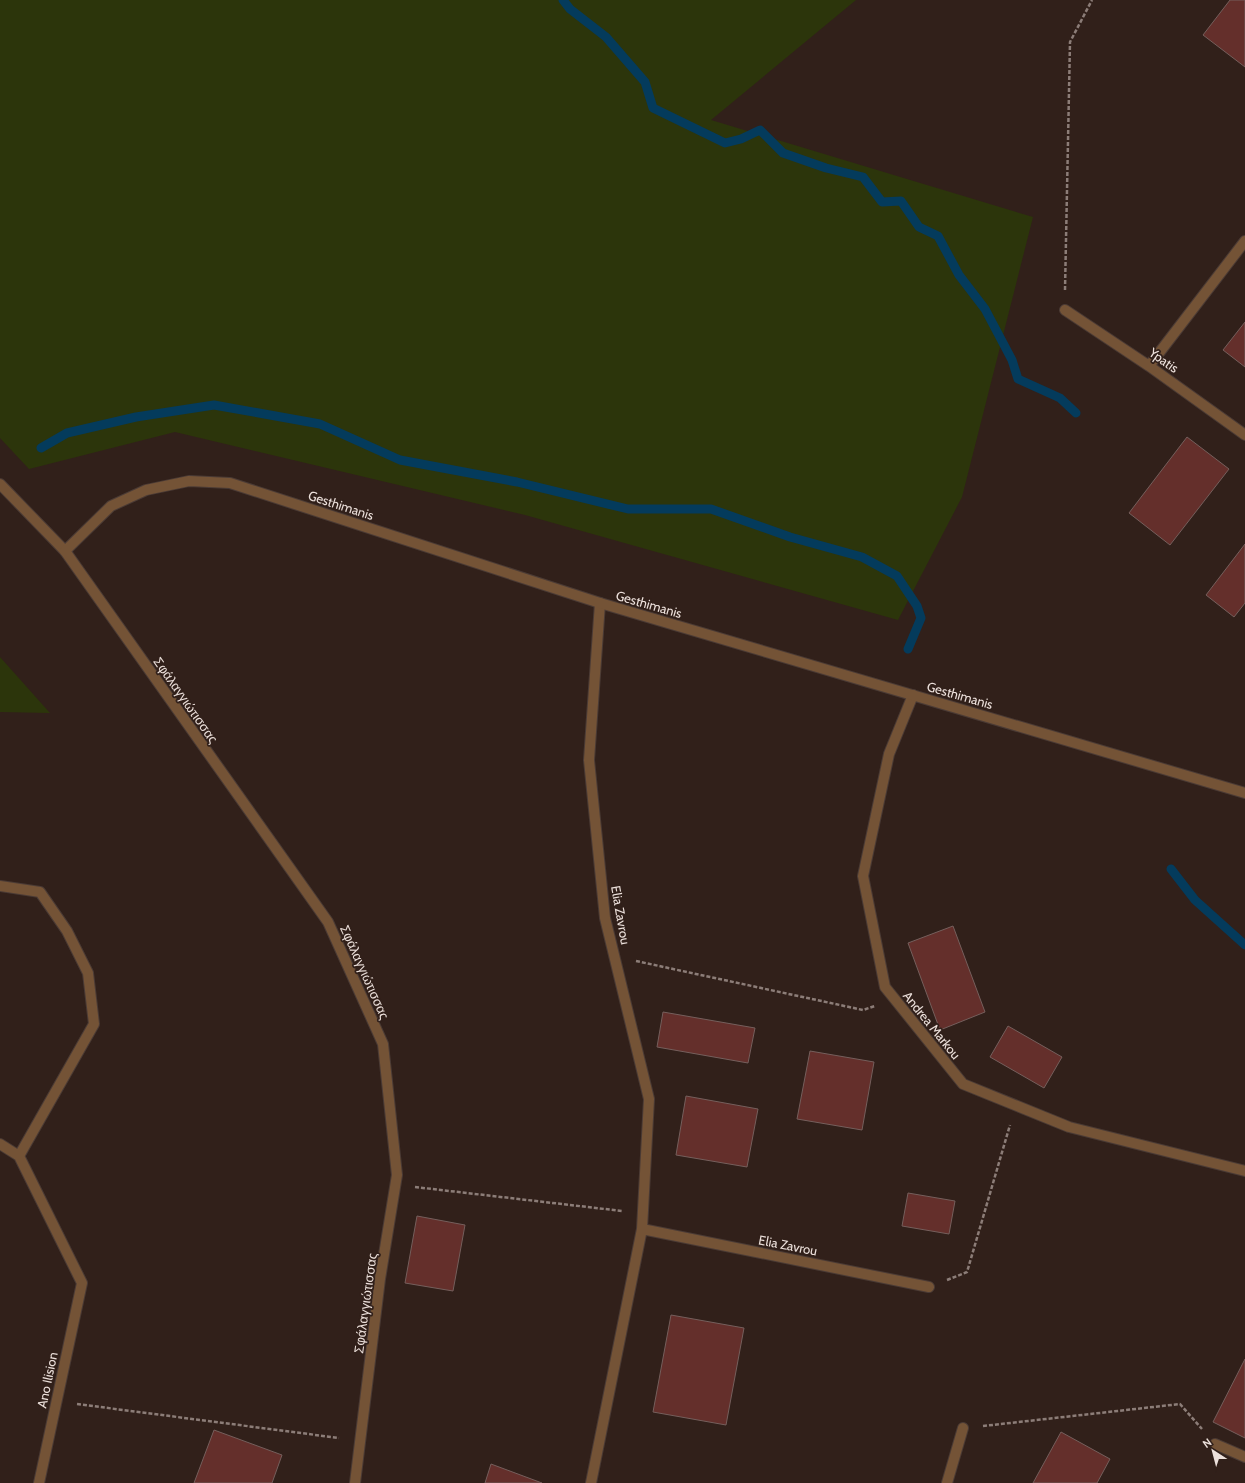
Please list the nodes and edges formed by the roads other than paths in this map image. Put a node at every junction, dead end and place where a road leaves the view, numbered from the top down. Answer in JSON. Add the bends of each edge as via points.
{"nodes":[{"id":1,"x":1245,"y":241,"type":"edge"},
{"id":2,"x":1065,"y":310,"type":"road end"},
{"id":3,"x":1149,"y":366,"type":"junction"},
{"id":4,"x":1245,"y":435,"type":"edge"},
{"id":5,"x":0,"y":484,"type":"edge"},
{"id":6,"x":65,"y":551,"type":"junction"},
{"id":7,"x":600,"y":603,"type":"junction"},
{"id":8,"x":913,"y":695,"type":"junction"},
{"id":9,"x":1245,"y":792,"type":"edge"},
{"id":10,"x":0,"y":886,"type":"edge"},
{"id":11,"x":0,"y":1144,"type":"edge"},
{"id":12,"x":19,"y":1156,"type":"junction"},
{"id":13,"x":1245,"y":1171,"type":"edge"},
{"id":14,"x":642,"y":1229,"type":"junction"},
{"id":15,"x":930,"y":1287,"type":"road end"},
{"id":16,"x":963,"y":1428,"type":"road end"},
{"id":17,"x":1215,"y":1444,"type":"road end"},
{"id":18,"x":1245,"y":1457,"type":"edge"},
{"id":19,"x":39,"y":1483,"type":"edge"},
{"id":20,"x":355,"y":1483,"type":"edge"},
{"id":21,"x":590,"y":1483,"type":"edge"},
{"id":22,"x":948,"y":1483,"type":"edge"}],
"edges":[{"from":1,"to":3,"type":"street"},
{"from":2,"to":3,"type":"street","name":"Ypatis"},
{"from":3,"to":4,"type":"street","name":"Ypatis"},
{"from":5,"to":6,"type":"street","name":"Σφάλαγγιώτισσας"},
{"from":6,"to":7,"type":"street","name":"Gesthimanis","via":[[111,506],[146,490],[189,481],[230,483]]},
{"from":6,"to":20,"type":"street","name":"Σφάλαγγιώτισσας","via":[[328,922],[383,1044],[397,1175],[380,1279]]},
{"from":7,"to":8,"type":"street","name":"Gesthimanis"},
{"from":7,"to":14,"type":"street","name":"Elia Zavrou","via":[[589,760],[605,918],[649,1099]]},
{"from":8,"to":9,"type":"street","name":"Gesthimanis"},
{"from":8,"to":13,"type":"street","name":"Andrea Markou","via":[[889,754],[863,876],[885,987],[963,1084],[1069,1127]]},
{"from":10,"to":12,"type":"street","via":[[40,892],[67,931],[88,973],[94,1024]]},
{"from":11,"to":12,"type":"street"},
{"from":12,"to":19,"type":"street","name":"Ano Ilision","via":[[82,1283]]},
{"from":14,"to":15,"type":"street","name":"Elia Zavrou"},
{"from":14,"to":21,"type":"street","name":"Elia Zavrou"},
{"from":16,"to":22,"type":"street"},
{"from":17,"to":18,"type":"street"}]}
